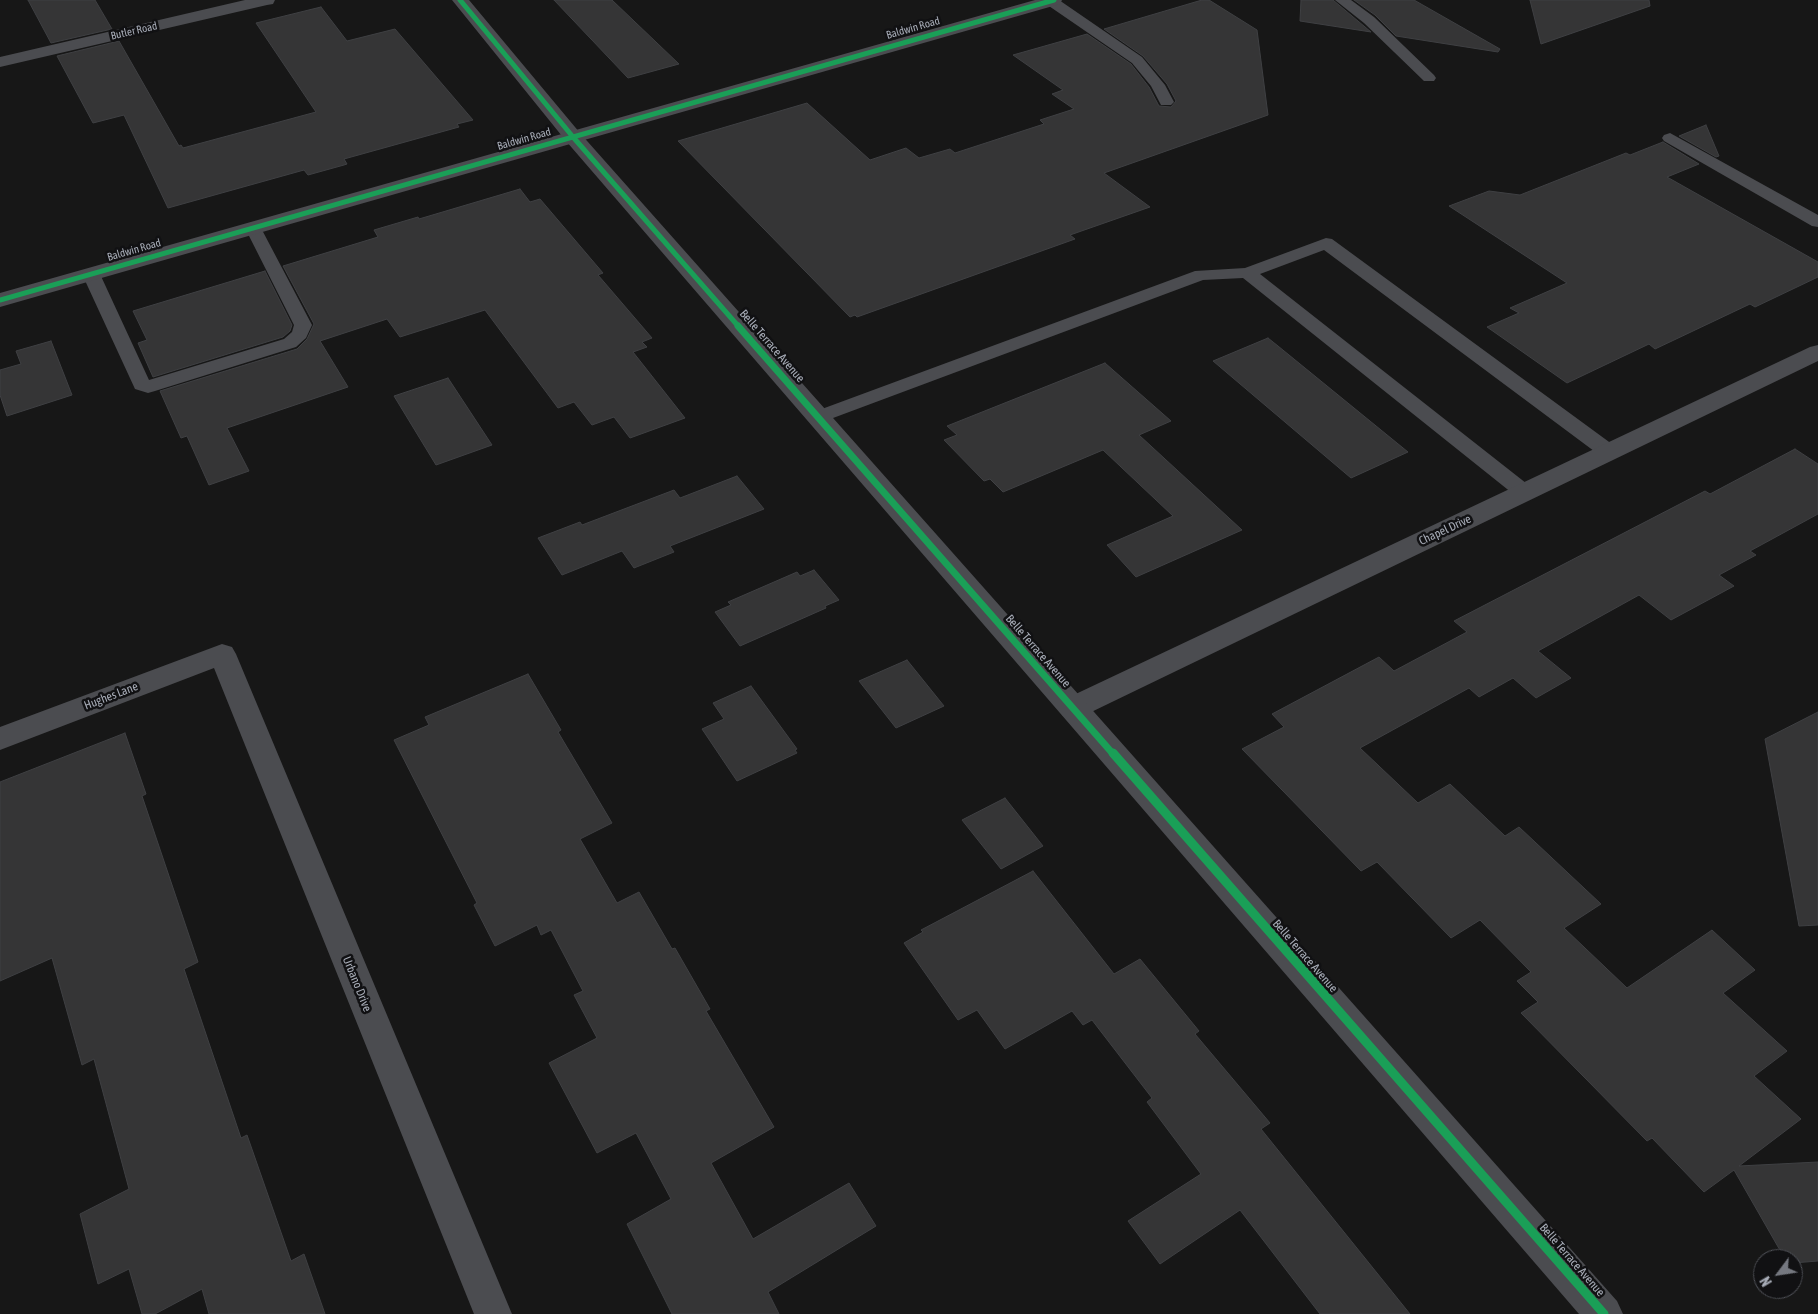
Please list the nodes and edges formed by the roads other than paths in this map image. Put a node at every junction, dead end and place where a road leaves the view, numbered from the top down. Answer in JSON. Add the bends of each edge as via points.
{"nodes":[{"id":1,"x":267,"y":0,"type":"edge"},
{"id":2,"x":460,"y":0,"type":"edge"},
{"id":3,"x":1053,"y":0,"type":"edge"},
{"id":4,"x":1342,"y":0,"type":"edge"},
{"id":5,"x":0,"y":62,"type":"edge"},
{"id":6,"x":1429,"y":78,"type":"dead end"},
{"id":7,"x":1166,"y":102,"type":"dead end"},
{"id":8,"x":573,"y":137,"type":"junction"},
{"id":9,"x":1670,"y":138,"type":"dead end"},
{"id":10,"x":1818,"y":222,"type":"edge"},
{"id":11,"x":253,"y":228,"type":"junction"},
{"id":12,"x":1247,"y":273,"type":"junction"},
{"id":13,"x":91,"y":274,"type":"junction"},
{"id":14,"x":0,"y":300,"type":"edge"},
{"id":15,"x":1818,"y":352,"type":"edge"},
{"id":16,"x":818,"y":417,"type":"junction"},
{"id":17,"x":1608,"y":452,"type":"junction"},
{"id":18,"x":1524,"y":492,"type":"junction"},
{"id":19,"x":222,"y":654,"type":"joint"},
{"id":20,"x":1072,"y":708,"type":"junction"},
{"id":21,"x":0,"y":739,"type":"edge"},
{"id":22,"x":493,"y":1314,"type":"edge"},
{"id":23,"x":1604,"y":1314,"type":"edge"}],
"edges":[{"from":1,"to":5,"type":"street","name":"Butler Road"},
{"from":2,"to":8,"type":"street","name":"Belle Terrace Avenue"},
{"from":3,"to":7,"type":"lane","via":[[1137,60],[1158,85]]},
{"from":3,"to":8,"type":"street","name":"Baldwin Road"},
{"from":4,"to":6,"type":"lane","via":[[1369,20]]},
{"from":8,"to":11,"type":"street","name":"Baldwin Road"},
{"from":8,"to":16,"type":"street","name":"Belle Terrace Avenue"},
{"from":9,"to":10,"type":"lane"},
{"from":11,"to":13,"type":"street","name":"Baldwin Road"},
{"from":11,"to":13,"type":"lane","via":[[303,325],[300,334],[290,342],[148,387],[142,385]]},
{"from":12,"to":16,"type":"lane","via":[[1201,274]]},
{"from":12,"to":17,"type":"lane","via":[[1326,243]]},
{"from":12,"to":18,"type":"lane"},
{"from":13,"to":14,"type":"street","name":"Baldwin Road"},
{"from":15,"to":17,"type":"street","name":"Chapel Drive"},
{"from":16,"to":20,"type":"street","name":"Belle Terrace Avenue"},
{"from":17,"to":18,"type":"street","name":"Chapel Drive"},
{"from":18,"to":20,"type":"street","name":"Chapel Drive"},
{"from":19,"to":21,"type":"street","name":"Hughes Lane"},
{"from":19,"to":22,"type":"street","name":"Urbano Drive"},
{"from":20,"to":23,"type":"street","name":"Belle Terrace Avenue"}]}
